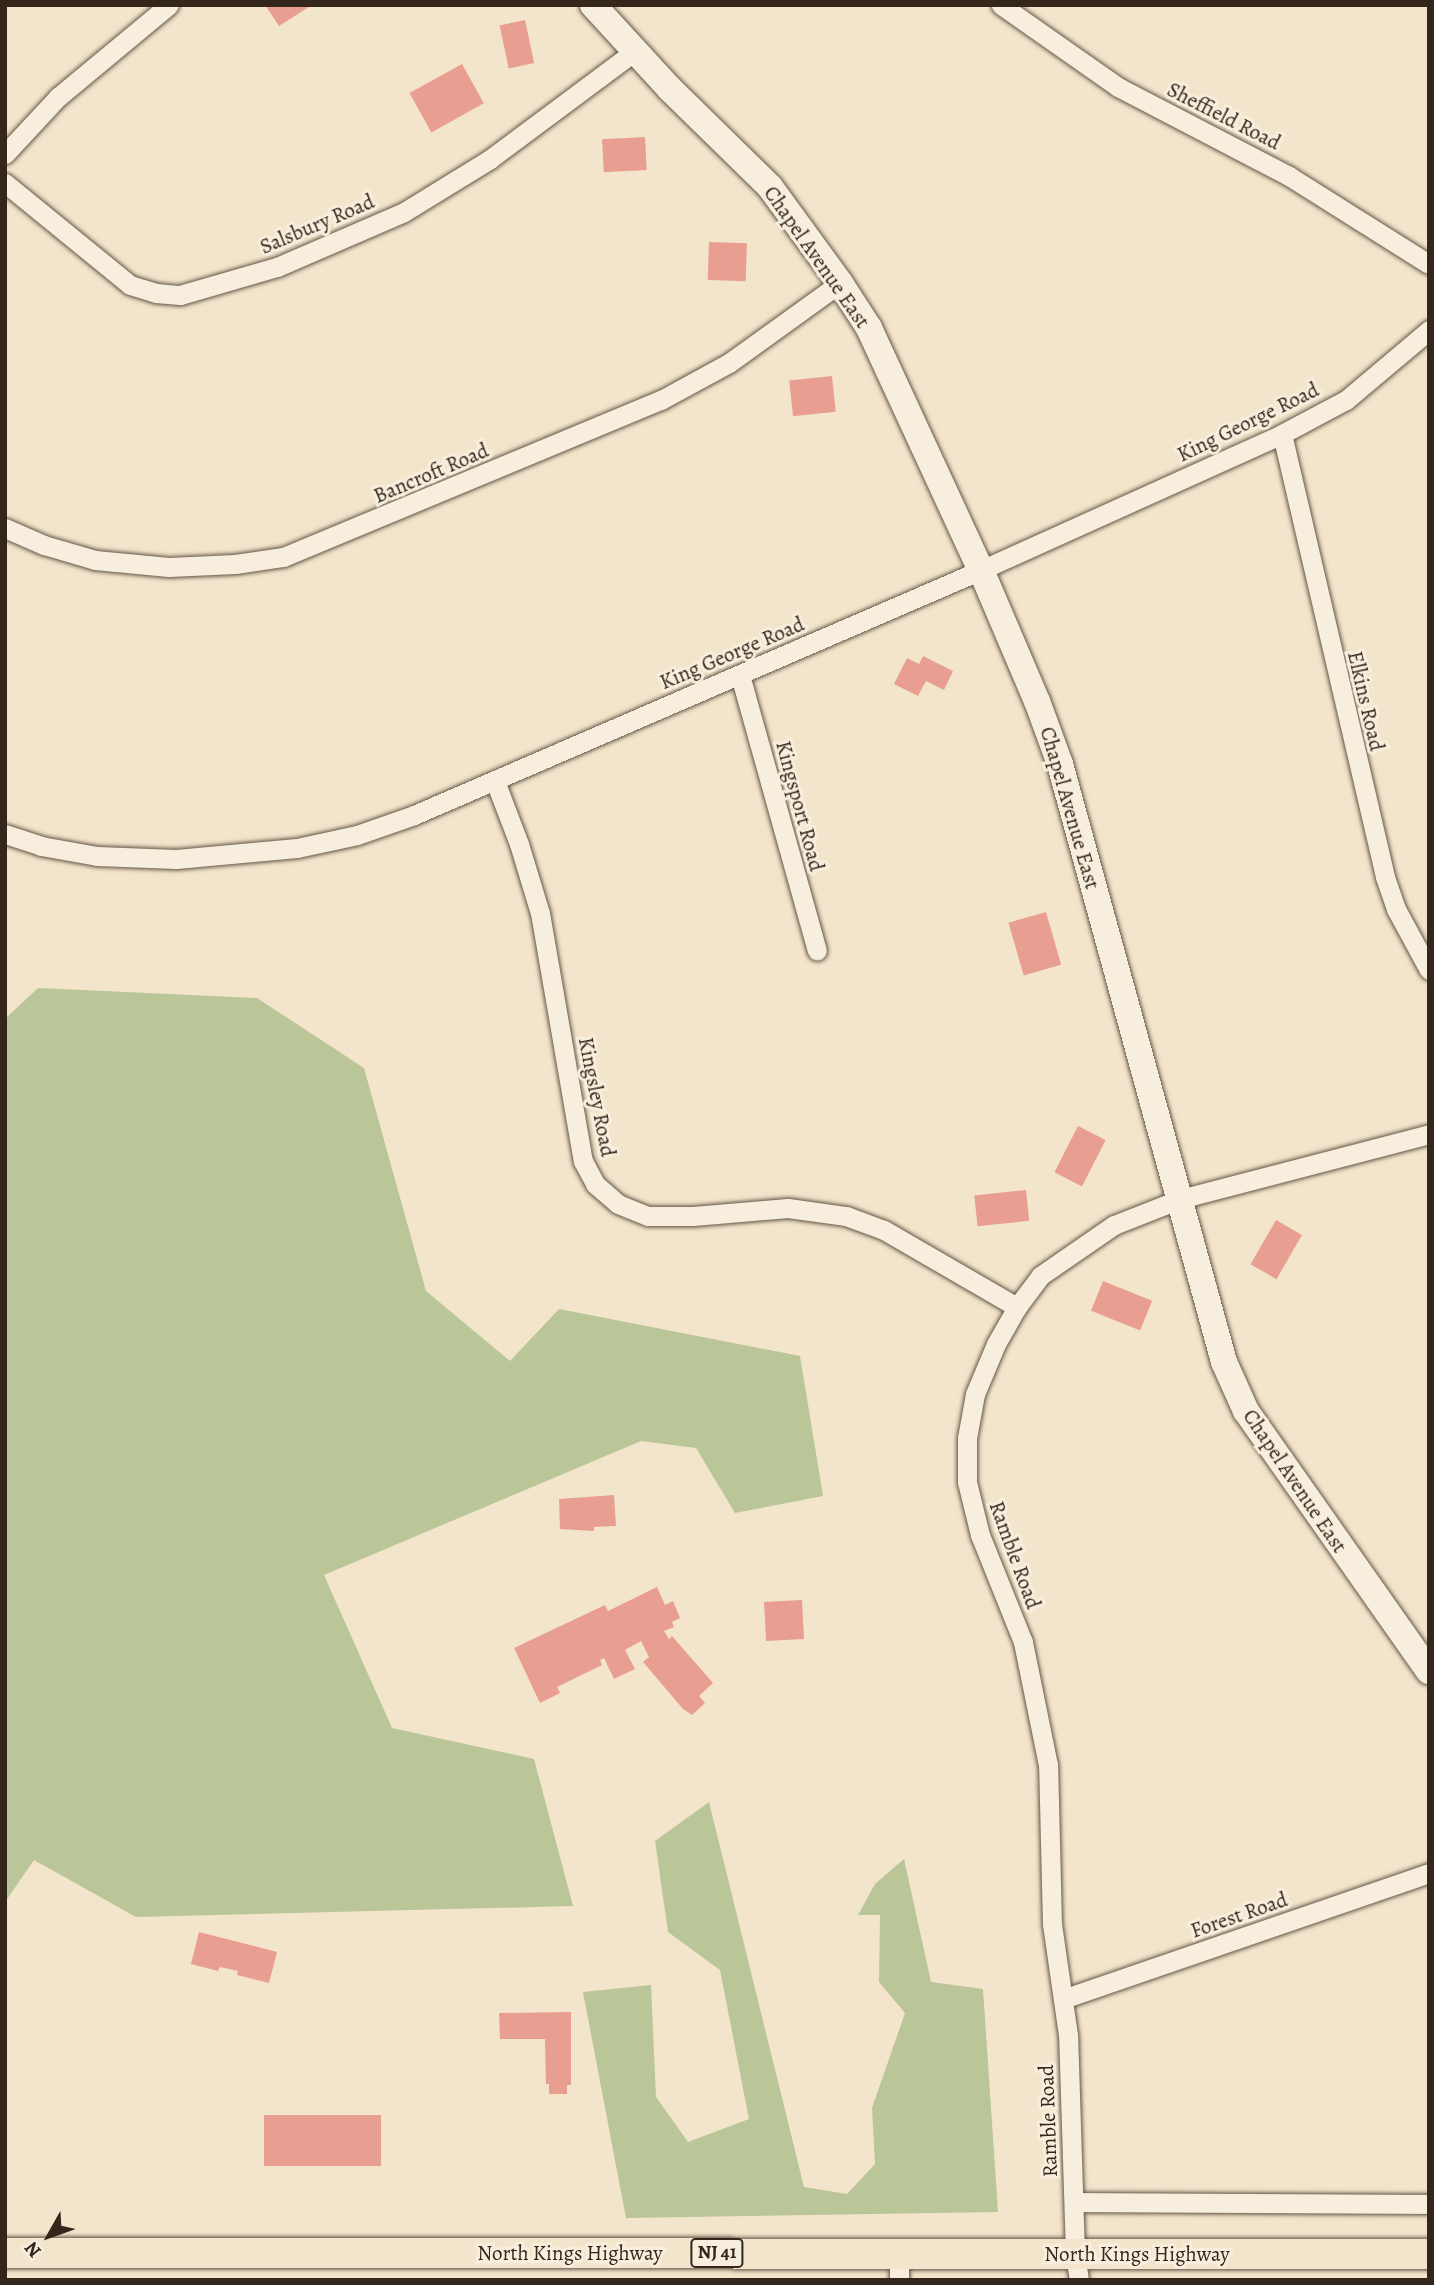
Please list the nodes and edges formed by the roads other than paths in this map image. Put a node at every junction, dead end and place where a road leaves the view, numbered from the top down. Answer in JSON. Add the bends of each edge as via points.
{"nodes":[{"id":1,"x":169,"y":5,"type":"edge"},
{"id":2,"x":593,"y":5,"type":"edge"},
{"id":3,"x":1001,"y":5,"type":"edge"},
{"id":4,"x":635,"y":51,"type":"junction"},
{"id":5,"x":5,"y":154,"type":"edge"},
{"id":6,"x":5,"y":183,"type":"edge"},
{"id":7,"x":1429,"y":264,"type":"edge"},
{"id":8,"x":840,"y":283,"type":"junction"},
{"id":9,"x":1429,"y":330,"type":"edge"},
{"id":10,"x":1282,"y":434,"type":"junction"},
{"id":11,"x":5,"y":528,"type":"edge"},
{"id":12,"x":981,"y":570,"type":"junction"},
{"id":13,"x":740,"y":675,"type":"junction"},
{"id":14,"x":495,"y":781,"type":"junction"},
{"id":15,"x":5,"y":834,"type":"edge"},
{"id":16,"x":817,"y":950,"type":"dead end"},
{"id":17,"x":1429,"y":970,"type":"edge"},
{"id":18,"x":1429,"y":1134,"type":"edge"},
{"id":19,"x":1180,"y":1199,"type":"junction"},
{"id":20,"x":1017,"y":1307,"type":"junction"},
{"id":21,"x":1429,"y":1671,"type":"edge"},
{"id":22,"x":1429,"y":1874,"type":"edge"},
{"id":23,"x":1063,"y":1999,"type":"junction"},
{"id":24,"x":1074,"y":2202,"type":"junction"},
{"id":25,"x":1429,"y":2204,"type":"edge"},
{"id":26,"x":5,"y":2253,"type":"edge"},
{"id":27,"x":1429,"y":2254,"type":"edge"},
{"id":28,"x":899,"y":2267,"type":"edge"},
{"id":29,"x":1077,"y":2267,"type":"edge"}],
"edges":[{"from":1,"to":5,"type":"street","via":[[58,97]]},
{"from":2,"to":4,"type":"street","name":"Chapel Avenue East"},
{"from":3,"to":7,"type":"street","name":"Sheffield Road","via":[[1118,87],[1289,176]]},
{"from":4,"to":6,"type":"street","name":"Salsbury Road","via":[[490,159],[404,212],[277,267],[180,295],[130,285]]},
{"from":4,"to":8,"type":"street","name":"Chapel Avenue East","via":[[770,187]]},
{"from":8,"to":11,"type":"street","name":"Bancroft Road","via":[[729,363],[662,400],[283,557],[169,567],[96,560]]},
{"from":8,"to":12,"type":"street","name":"Chapel Avenue East","via":[[869,328]]},
{"from":9,"to":10,"type":"street","name":"King George Road","via":[[1346,400]]},
{"from":10,"to":12,"type":"street","name":"King George Road"},
{"from":10,"to":17,"type":"street","name":"Elkins Road","via":[[1385,877],[1396,909]]},
{"from":12,"to":13,"type":"street","name":"King George Road"},
{"from":12,"to":19,"type":"street","name":"Chapel Avenue East","via":[[1060,764]]},
{"from":13,"to":14,"type":"street","name":"King George Road"},
{"from":13,"to":16,"type":"street","name":"Kingsport Road"},
{"from":14,"to":15,"type":"street","name":"King George Road","via":[[358,835],[297,848],[176,859],[97,856]]},
{"from":14,"to":20,"type":"street","name":"Kingsley Road","via":[[540,914],[583,1161],[595,1184],[618,1205],[648,1216],[788,1208],[846,1216],[884,1230]]},
{"from":18,"to":19,"type":"street","name":"Ramble Road"},
{"from":19,"to":20,"type":"street","name":"Ramble Road","via":[[1114,1225],[1066,1255],[1040,1276]]},
{"from":19,"to":21,"type":"street","name":"Chapel Avenue East","via":[[1224,1362],[1246,1411]]},
{"from":20,"to":23,"type":"street","name":"Ramble Road","via":[[975,1394],[967,1438],[967,1482],[980,1535],[1023,1642],[1038,1707],[1048,1765],[1052,1924]]},
{"from":22,"to":23,"type":"street","name":"Forest Road"},
{"from":23,"to":24,"type":"street","name":"Ramble Road"},
{"from":24,"to":25,"type":"street"},
{"from":24,"to":29,"type":"street","name":"Ramble Road"},
{"from":26,"to":28,"type":"main road","name":"North Kings Highway","number":"NJ 41"},
{"from":27,"to":29,"type":"main road","name":"North Kings Highway","number":"NJ 41"},
{"from":28,"to":29,"type":"main road","name":"North Kings Highway","number":"NJ 41"}]}
